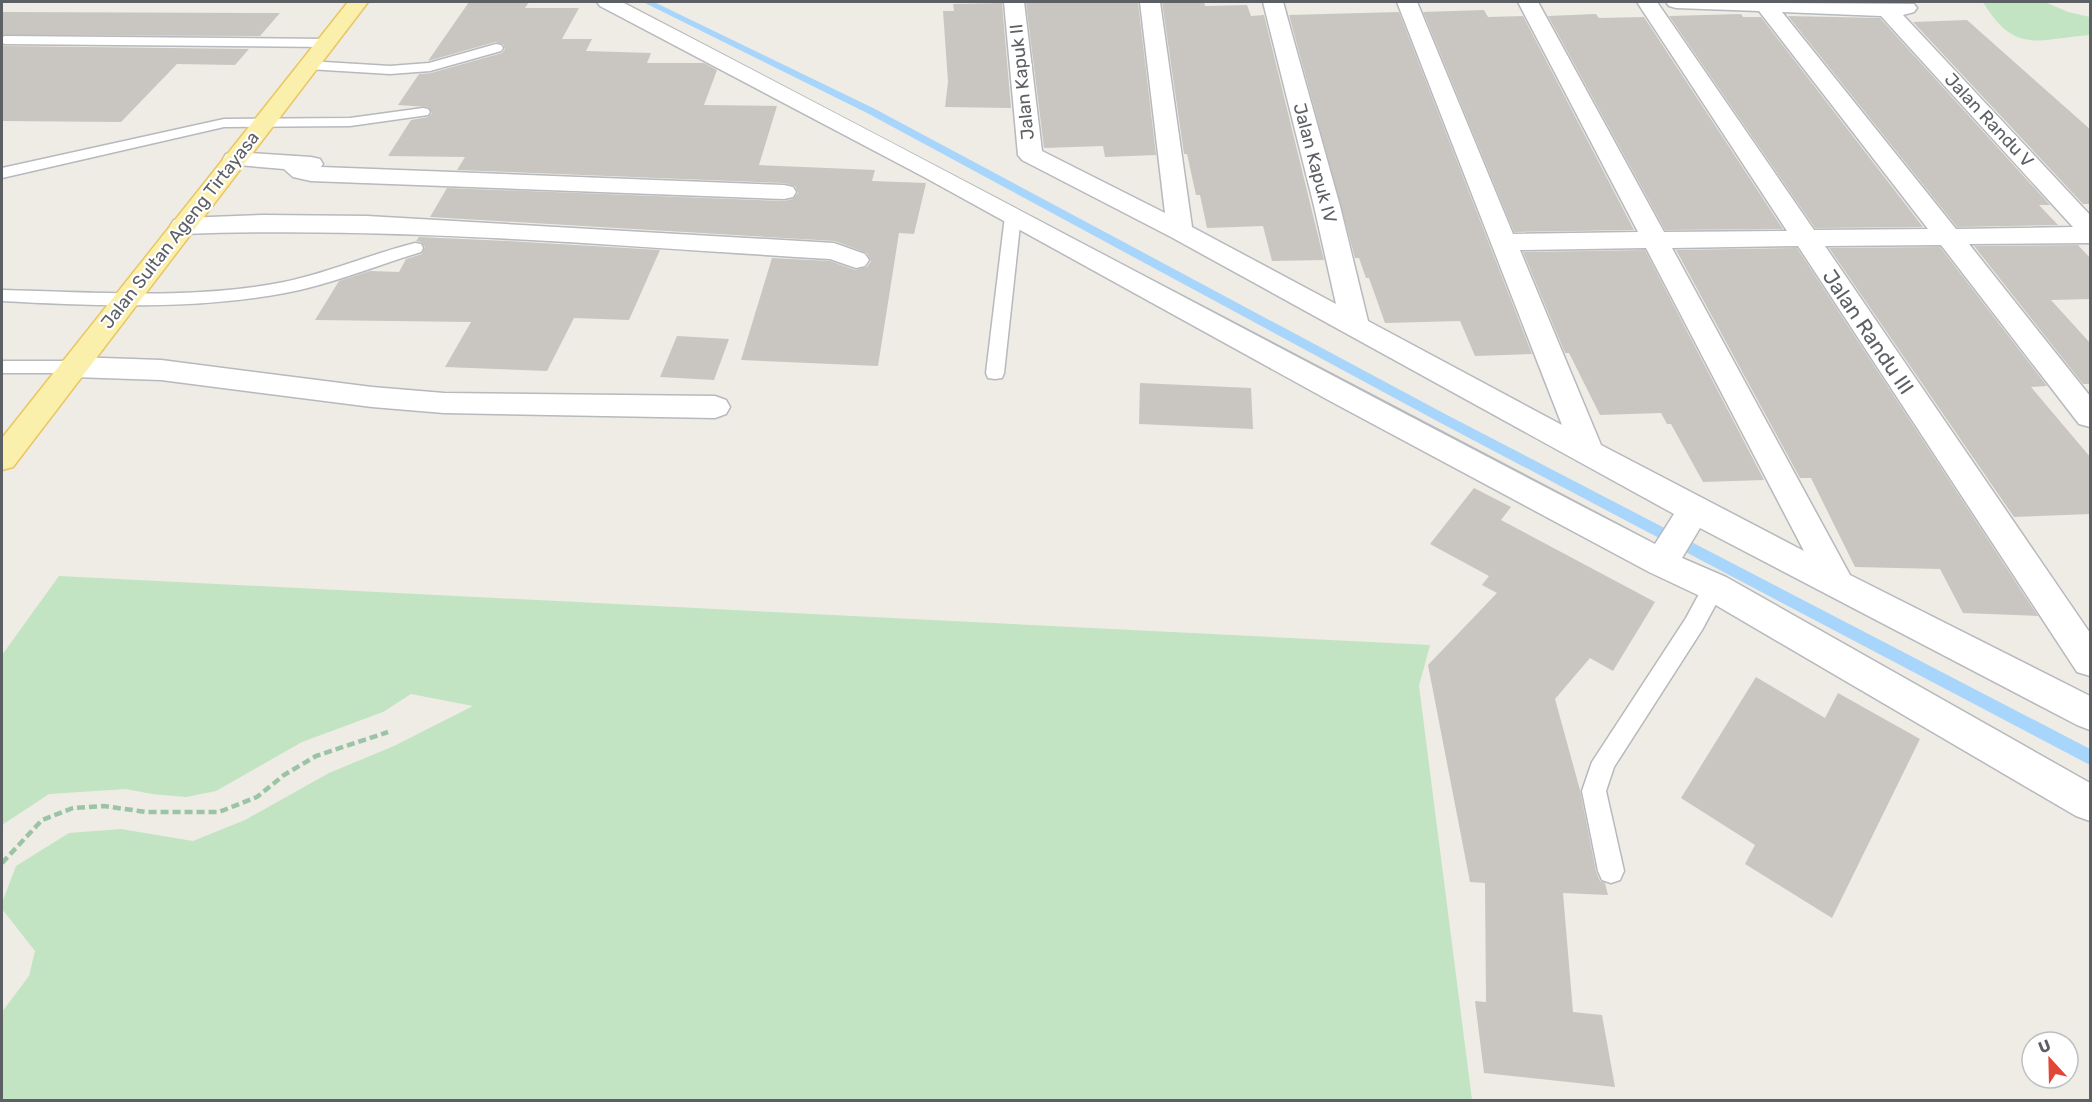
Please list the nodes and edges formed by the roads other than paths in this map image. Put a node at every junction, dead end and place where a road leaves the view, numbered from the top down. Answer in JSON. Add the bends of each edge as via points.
{"nodes":[{"id":1,"x":358,"y":2,"type":"edge"},
{"id":2,"x":607,"y":2,"type":"edge"},
{"id":3,"x":1014,"y":2,"type":"edge"},
{"id":4,"x":1150,"y":2,"type":"edge"},
{"id":5,"x":1273,"y":2,"type":"edge"},
{"id":6,"x":1407,"y":2,"type":"edge"},
{"id":7,"x":1528,"y":2,"type":"edge"},
{"id":8,"x":1647,"y":2,"type":"edge"},
{"id":9,"x":1676,"y":2,"type":"edge"},
{"id":10,"x":1911,"y":2,"type":"edge"},
{"id":11,"x":1765,"y":5,"type":"junction"},
{"id":12,"x":1887,"y":10,"type":"junction"},
{"id":13,"x":5,"y":40,"type":"dead end"},
{"id":14,"x":496,"y":48,"type":"dead end"},
{"id":15,"x":322,"y":58,"type":"junction"},
{"id":16,"x":423,"y":112,"type":"dead end"},
{"id":17,"x":264,"y":122,"type":"junction"},
{"id":18,"x":245,"y":160,"type":"junction"},
{"id":19,"x":2,"y":173,"type":"edge"},
{"id":20,"x":784,"y":192,"type":"dead end"},
{"id":21,"x":1013,"y":216,"type":"junction"},
{"id":22,"x":183,"y":226,"type":"junction"},
{"id":23,"x":2091,"y":230,"type":"edge"},
{"id":24,"x":1179,"y":231,"type":"junction"},
{"id":25,"x":2091,"y":235,"type":"edge"},
{"id":26,"x":1950,"y":237,"type":"junction"},
{"id":27,"x":1805,"y":238,"type":"junction"},
{"id":28,"x":1656,"y":240,"type":"junction"},
{"id":29,"x":1503,"y":242,"type":"junction"},
{"id":30,"x":415,"y":248,"type":"dead end"},
{"id":31,"x":856,"y":260,"type":"dead end"},
{"id":32,"x":2,"y":296,"type":"edge"},
{"id":33,"x":127,"y":298,"type":"junction"},
{"id":34,"x":1355,"y":326,"type":"junction"},
{"id":35,"x":2,"y":367,"type":"edge"},
{"id":36,"x":74,"y":367,"type":"junction"},
{"id":37,"x":995,"y":373,"type":"dead end"},
{"id":38,"x":715,"y":407,"type":"dead end"},
{"id":39,"x":2091,"y":416,"type":"edge"},
{"id":40,"x":1587,"y":452,"type":"junction"},
{"id":41,"x":2,"y":459,"type":"edge"},
{"id":42,"x":1689,"y":518,"type":"junction"},
{"id":43,"x":1664,"y":559,"type":"junction"},
{"id":44,"x":1839,"y":586,"type":"junction"},
{"id":45,"x":1714,"y":587,"type":"junction"},
{"id":46,"x":2091,"y":661,"type":"edge"},
{"id":47,"x":2091,"y":714,"type":"edge"},
{"id":48,"x":2091,"y":803,"type":"edge"},
{"id":49,"x":1611,"y":871,"type":"dead end"}],
"edges":[{"from":1,"to":15,"type":"main road","name":"Jalan Sultan Ageng Tirtayasa"},
{"from":2,"to":21,"type":"street"},
{"from":3,"to":24,"type":"street","name":"Jalan Kapuk II","via":[[1029,151],[1036,159]]},
{"from":4,"to":24,"type":"street"},
{"from":5,"to":34,"type":"street","name":"Jalan Kapuk IV"},
{"from":6,"to":29,"type":"street"},
{"from":7,"to":28,"type":"street"},
{"from":8,"to":27,"type":"street","name":"Jalan Randu III"},
{"from":9,"to":11,"type":"street"},
{"from":10,"to":12,"type":"street","via":[[1909,7]]},
{"from":11,"to":12,"type":"street"},
{"from":11,"to":26,"type":"street"},
{"from":12,"to":23,"type":"street","name":"Jalan Randu V"},
{"from":13,"to":15,"type":"lane"},
{"from":14,"to":15,"type":"lane","via":[[430,67],[364,69]]},
{"from":15,"to":17,"type":"main road","name":"Jalan Sultan Ageng Tirtayasa"},
{"from":16,"to":17,"type":"lane","via":[[350,122]]},
{"from":17,"to":18,"type":"main road","name":"Jalan Sultan Ageng Tirtayasa"},
{"from":17,"to":19,"type":"lane","via":[[190,129]]},
{"from":18,"to":20,"type":"street","via":[[294,163],[302,172],[311,174]]},
{"from":18,"to":22,"type":"main road","name":"Jalan Sultan Ageng Tirtayasa"},
{"from":21,"to":37,"type":"lane"},
{"from":21,"to":43,"type":"street","via":[[1340,394]]},
{"from":22,"to":31,"type":"street","via":[[367,224],[834,251]]},
{"from":22,"to":33,"type":"main road","name":"Jalan Sultan Ageng Tirtayasa"},
{"from":24,"to":34,"type":"street"},
{"from":25,"to":26,"type":"street"},
{"from":26,"to":27,"type":"street"},
{"from":26,"to":39,"type":"street"},
{"from":27,"to":28,"type":"street"},
{"from":27,"to":46,"type":"street","name":"Jalan Randu III"},
{"from":28,"to":29,"type":"street"},
{"from":28,"to":44,"type":"street"},
{"from":29,"to":40,"type":"street"},
{"from":30,"to":33,"type":"lane","via":[[288,287],[200,297]]},
{"from":32,"to":33,"type":"lane"},
{"from":33,"to":36,"type":"main road","name":"Jalan Sultan Ageng Tirtayasa"},
{"from":34,"to":40,"type":"street"},
{"from":35,"to":36,"type":"lane"},
{"from":36,"to":38,"type":"street","via":[[161,370],[444,403]]},
{"from":36,"to":41,"type":"main road","name":"Jalan Sultan Ageng Tirtayasa"},
{"from":40,"to":42,"type":"street"},
{"from":42,"to":43,"type":"street"},
{"from":42,"to":44,"type":"street"},
{"from":43,"to":45,"type":"street"},
{"from":44,"to":47,"type":"street"},
{"from":45,"to":48,"type":"street"},
{"from":45,"to":49,"type":"lane","via":[[1604,762],[1594,791]]}]}
